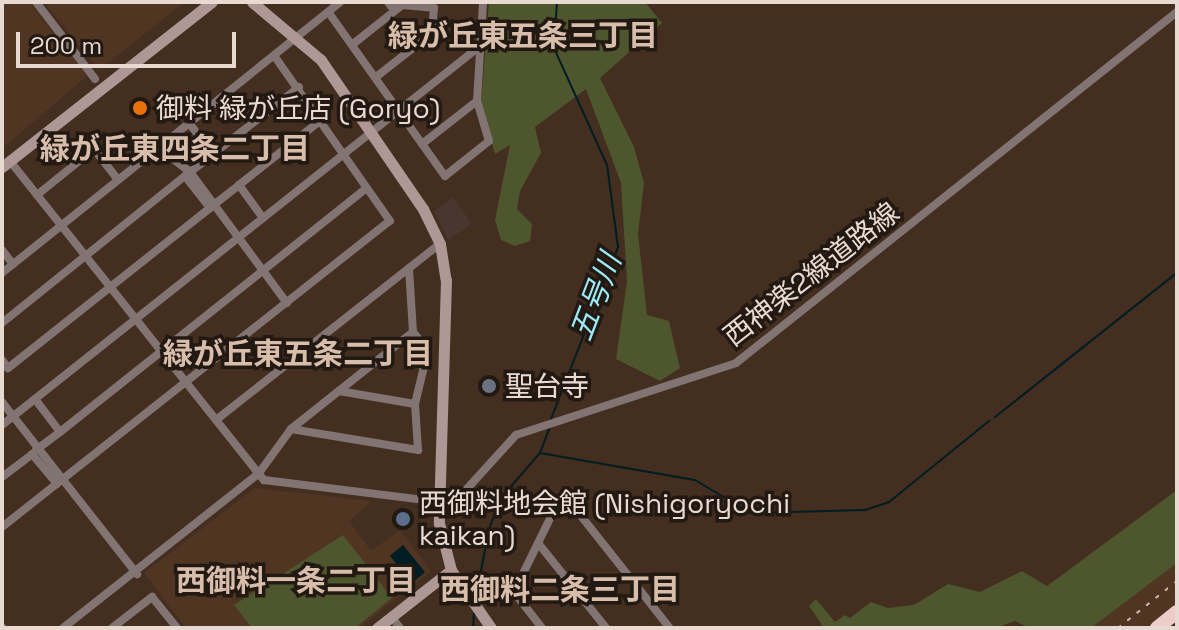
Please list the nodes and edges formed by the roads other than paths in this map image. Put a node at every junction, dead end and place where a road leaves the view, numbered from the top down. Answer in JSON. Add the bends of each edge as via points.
{"nodes":[{"id":1,"x":36,"y":2,"type":"edge"},
{"id":2,"x":212,"y":2,"type":"edge"},
{"id":3,"x":252,"y":2,"type":"edge"},
{"id":4,"x":340,"y":2,"type":"edge"},
{"id":5,"x":388,"y":2,"type":"edge"},
{"id":6,"x":397,"y":2,"type":"edge"},
{"id":7,"x":413,"y":2,"type":"edge"},
{"id":8,"x":483,"y":2,"type":"edge"},
{"id":9,"x":434,"y":4,"type":"edge"},
{"id":10,"x":1177,"y":12,"type":"edge"},
{"id":11,"x":329,"y":13,"type":"junction"},
{"id":12,"x":299,"y":37,"type":"junction"},
{"id":13,"x":353,"y":44,"type":"junction"},
{"id":14,"x":479,"y":47,"type":"junction"},
{"id":15,"x":275,"y":57,"type":"junction"},
{"id":16,"x":376,"y":77,"type":"junction"},
{"id":17,"x":95,"y":79,"type":"dead end"},
{"id":18,"x":299,"y":87,"type":"junction"},
{"id":19,"x":477,"y":101,"type":"junction"},
{"id":20,"x":399,"y":111,"type":"junction"},
{"id":21,"x":321,"y":120,"type":"junction"},
{"id":22,"x":189,"y":123,"type":"junction"},
{"id":23,"x":371,"y":132,"type":"junction"},
{"id":24,"x":422,"y":144,"type":"junction"},
{"id":25,"x":158,"y":147,"type":"junction"},
{"id":26,"x":213,"y":154,"type":"junction"},
{"id":27,"x":345,"y":154,"type":"junction"},
{"id":28,"x":6,"y":164,"type":"edge"},
{"id":29,"x":187,"y":174,"type":"junction"},
{"id":30,"x":118,"y":180,"type":"junction"},
{"id":31,"x":239,"y":185,"type":"junction"},
{"id":32,"x":367,"y":188,"type":"junction"},
{"id":33,"x":37,"y":195,"type":"junction"},
{"id":34,"x":212,"y":206,"type":"junction"},
{"id":35,"x":263,"y":218,"type":"junction"},
{"id":36,"x":61,"y":225,"type":"junction"},
{"id":37,"x":237,"y":239,"type":"junction"},
{"id":38,"x":440,"y":244,"type":"junction"},
{"id":39,"x":2,"y":250,"type":"edge"},
{"id":40,"x":86,"y":256,"type":"junction"},
{"id":41,"x":13,"y":264,"type":"junction"},
{"id":42,"x":409,"y":268,"type":"junction"},
{"id":43,"x":262,"y":271,"type":"junction"},
{"id":44,"x":2,"y":273,"type":"edge"},
{"id":45,"x":110,"y":287,"type":"junction"},
{"id":46,"x":287,"y":303,"type":"junction"},
{"id":47,"x":136,"y":319,"type":"junction"},
{"id":48,"x":2,"y":323,"type":"edge"},
{"id":49,"x":413,"y":332,"type":"junction"},
{"id":50,"x":161,"y":351,"type":"junction"},
{"id":51,"x":4,"y":367,"type":"edge"},
{"id":52,"x":186,"y":382,"type":"junction"},
{"id":53,"x":339,"y":391,"type":"junction"},
{"id":54,"x":35,"y":399,"type":"junction"},
{"id":55,"x":2,"y":402,"type":"edge"},
{"id":56,"x":415,"y":404,"type":"junction"},
{"id":57,"x":13,"y":416,"type":"junction"},
{"id":58,"x":216,"y":420,"type":"junction"},
{"id":59,"x":2,"y":425,"type":"edge"},
{"id":60,"x":291,"y":429,"type":"junction"},
{"id":61,"x":60,"y":432,"type":"junction"},
{"id":62,"x":35,"y":451,"type":"junction"},
{"id":63,"x":259,"y":473,"type":"junction"},
{"id":64,"x":2,"y":477,"type":"edge"},
{"id":65,"x":60,"y":481,"type":"junction"},
{"id":66,"x":440,"y":502,"type":"junction"},
{"id":67,"x":2,"y":527,"type":"edge"},
{"id":68,"x":538,"y":543,"type":"junction"},
{"id":69,"x":451,"y":570,"type":"junction"},
{"id":70,"x":136,"y":572,"type":"junction"},
{"id":71,"x":1177,"y":612,"type":"edge"},
{"id":72,"x":392,"y":617,"type":"junction"},
{"id":73,"x":490,"y":627,"type":"edge"},
{"id":74,"x":63,"y":628,"type":"edge"},
{"id":75,"x":112,"y":628,"type":"edge"},
{"id":76,"x":177,"y":628,"type":"edge"},
{"id":77,"x":377,"y":628,"type":"edge"},
{"id":78,"x":400,"y":628,"type":"edge"},
{"id":79,"x":542,"y":628,"type":"edge"},
{"id":80,"x":606,"y":628,"type":"edge"},
{"id":81,"x":670,"y":628,"type":"edge"},
{"id":82,"x":1157,"y":628,"type":"edge"}],
"edges":[{"from":1,"to":17,"type":"street"},
{"from":2,"to":28,"type":"street"},
{"from":3,"to":12,"type":"street"},
{"from":4,"to":11,"type":"street"},
{"from":5,"to":6,"type":"street"},
{"from":7,"to":9,"type":"street"},
{"from":8,"to":14,"type":"street"},
{"from":9,"to":13,"type":"street","via":[[402,5]]},
{"from":9,"to":16,"type":"street","via":[[432,33]]},
{"from":10,"to":66,"type":"street","name":"西神楽2線道路線","via":[[736,363],[506,441],[465,491]]},
{"from":11,"to":12,"type":"street"},
{"from":11,"to":13,"type":"street"},
{"from":12,"to":15,"type":"street"},
{"from":12,"to":23,"type":"street"},
{"from":13,"to":16,"type":"street"},
{"from":14,"to":19,"type":"street"},
{"from":14,"to":20,"type":"street"},
{"from":15,"to":18,"type":"street"},
{"from":15,"to":22,"type":"street"},
{"from":16,"to":20,"type":"street"},
{"from":18,"to":21,"type":"street"},
{"from":18,"to":26,"type":"street"},
{"from":19,"to":24,"type":"street"},
{"from":19,"to":24,"type":"street","via":[[489,141],[467,160],[445,176]]},
{"from":20,"to":23,"type":"street"},
{"from":20,"to":24,"type":"street"},
{"from":21,"to":27,"type":"street"},
{"from":21,"to":31,"type":"street"},
{"from":22,"to":25,"type":"street"},
{"from":22,"to":26,"type":"street"},
{"from":23,"to":27,"type":"street"},
{"from":23,"to":38,"type":"street"},
{"from":25,"to":29,"type":"street"},
{"from":25,"to":30,"type":"street"},
{"from":26,"to":29,"type":"street"},
{"from":27,"to":32,"type":"street"},
{"from":27,"to":35,"type":"street"},
{"from":28,"to":33,"type":"street"},
{"from":29,"to":34,"type":"street"},
{"from":29,"to":40,"type":"street"},
{"from":30,"to":33,"type":"street","via":[[94,149]]},
{"from":30,"to":36,"type":"street"},
{"from":31,"to":34,"type":"street"},
{"from":31,"to":35,"type":"street"},
{"from":32,"to":43,"type":"street"},
{"from":32,"to":46,"type":"street","via":[[390,221]]},
{"from":33,"to":36,"type":"street"},
{"from":34,"to":37,"type":"street"},
{"from":34,"to":45,"type":"street"},
{"from":35,"to":37,"type":"street"},
{"from":36,"to":40,"type":"street"},
{"from":36,"to":41,"type":"street"},
{"from":37,"to":43,"type":"street"},
{"from":37,"to":47,"type":"street"},
{"from":38,"to":42,"type":"street"},
{"from":38,"to":66,"type":"street","via":[[446,280]]},
{"from":39,"to":41,"type":"street"},
{"from":40,"to":45,"type":"street"},
{"from":40,"to":48,"type":"street"},
{"from":41,"to":44,"type":"street"},
{"from":42,"to":49,"type":"street"},
{"from":42,"to":58,"type":"street"},
{"from":43,"to":46,"type":"street"},
{"from":43,"to":50,"type":"street"},
{"from":45,"to":47,"type":"street"},
{"from":45,"to":51,"type":"street"},
{"from":46,"to":52,"type":"street"},
{"from":47,"to":50,"type":"street"},
{"from":47,"to":54,"type":"street"},
{"from":49,"to":53,"type":"street"},
{"from":49,"to":56,"type":"street","via":[[428,350]]},
{"from":50,"to":52,"type":"street"},
{"from":50,"to":61,"type":"street"},
{"from":52,"to":58,"type":"street"},
{"from":52,"to":65,"type":"street"},
{"from":53,"to":56,"type":"street"},
{"from":53,"to":60,"type":"street"},
{"from":54,"to":57,"type":"street"},
{"from":54,"to":61,"type":"street"},
{"from":55,"to":57,"type":"street"},
{"from":56,"to":60,"type":"street","via":[[418,450]]},
{"from":57,"to":59,"type":"street"},
{"from":57,"to":62,"type":"street"},
{"from":58,"to":63,"type":"street"},
{"from":60,"to":63,"type":"street"},
{"from":61,"to":62,"type":"street"},
{"from":62,"to":64,"type":"street"},
{"from":62,"to":65,"type":"street"},
{"from":63,"to":66,"type":"street","via":[[264,480]]},
{"from":63,"to":70,"type":"street"},
{"from":65,"to":67,"type":"street"},
{"from":65,"to":70,"type":"street"},
{"from":66,"to":69,"type":"street","via":[[442,543]]},
{"from":68,"to":79,"type":"street","via":[[514,592]]},
{"from":68,"to":80,"type":"street"},
{"from":68,"to":81,"type":"street","via":[[560,498],[566,497]]},
{"from":69,"to":72,"type":"street"},
{"from":69,"to":73,"type":"street"},
{"from":70,"to":74,"type":"street"},
{"from":71,"to":82,"type":"highway"},
{"from":72,"to":77,"type":"street"},
{"from":72,"to":78,"type":"street"},
{"from":75,"to":76,"type":"street","via":[[152,597]]}]}
